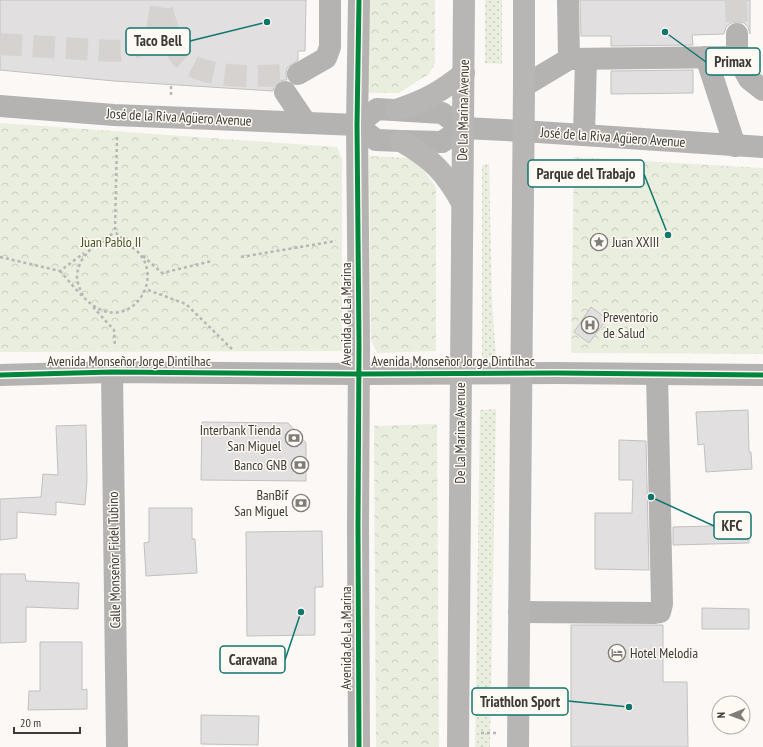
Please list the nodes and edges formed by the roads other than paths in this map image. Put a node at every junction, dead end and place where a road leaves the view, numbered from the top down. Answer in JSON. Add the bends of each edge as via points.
{"nodes":[{"id":1,"x":330,"y":0,"type":"edge"},
{"id":2,"x":464,"y":0,"type":"edge"},
{"id":3,"x":524,"y":0,"type":"edge"},
{"id":4,"x":568,"y":0,"type":"edge"},
{"id":5,"x":359,"y":4,"type":"edge"},
{"id":6,"x":330,"y":28,"type":"junction"},
{"id":7,"x":737,"y":34,"type":"tunnel mouth"},
{"id":8,"x":706,"y":57,"type":"junction"},
{"id":9,"x":737,"y":57,"type":"junction"},
{"id":10,"x":577,"y":59,"type":"junction"},
{"id":11,"x":464,"y":73,"type":"junction"},
{"id":12,"x":298,"y":74,"type":"tunnel mouth"},
{"id":13,"x":524,"y":86,"type":"junction"},
{"id":14,"x":763,"y":90,"type":"edge"},
{"id":15,"x":285,"y":92,"type":"dead end"},
{"id":16,"x":0,"y":106,"type":"edge"},
{"id":17,"x":396,"y":110,"type":"junction"},
{"id":18,"x":306,"y":123,"type":"junction"},
{"id":19,"x":358,"y":125,"type":"junction"},
{"id":20,"x":463,"y":128,"type":"junction"},
{"id":21,"x":523,"y":131,"type":"junction"},
{"id":22,"x":584,"y":135,"type":"junction"},
{"id":23,"x":401,"y":141,"type":"junction"},
{"id":24,"x":735,"y":146,"type":"junction"},
{"id":25,"x":763,"y":147,"type":"edge"},
{"id":26,"x":462,"y":203,"type":"junction"},
{"id":27,"x":112,"y":372,"type":"junction"},
{"id":28,"x":460,"y":373,"type":"junction"},
{"id":29,"x":521,"y":373,"type":"junction"},
{"id":30,"x":358,"y":374,"type":"junction"},
{"id":31,"x":657,"y":374,"type":"junction"},
{"id":32,"x":0,"y":375,"type":"edge"},
{"id":33,"x":763,"y":375,"type":"edge"},
{"id":34,"x":519,"y":612,"type":"junction"},
{"id":35,"x":458,"y":740,"type":"edge"},
{"id":36,"x":518,"y":740,"type":"edge"},
{"id":37,"x":118,"y":747,"type":"edge"},
{"id":38,"x":359,"y":747,"type":"edge"}],
"edges":[{"from":1,"to":6,"type":"street"},
{"from":2,"to":11,"type":"main road","name":"De La Marina Avenue"},
{"from":3,"to":13,"type":"main road"},
{"from":4,"to":10,"type":"street"},
{"from":5,"to":6,"type":"street"},
{"from":5,"to":19,"type":"street","name":"Avenida de La Marina"},
{"from":6,"to":12,"type":"street","via":[[330,47],[326,58]]},
{"from":7,"to":9,"type":"street"},
{"from":8,"to":9,"type":"street"},
{"from":8,"to":10,"type":"street"},
{"from":8,"to":24,"type":"street"},
{"from":9,"to":14,"type":"street","via":[[749,79]]},
{"from":10,"to":13,"type":"street"},
{"from":10,"to":22,"type":"street"},
{"from":11,"to":17,"type":"main road","via":[[432,96]]},
{"from":11,"to":20,"type":"main road","name":"De La Marina Avenue"},
{"from":13,"to":21,"type":"main road"},
{"from":15,"to":18,"type":"street"},
{"from":16,"to":18,"type":"street","name":"José de la Riva Agüero Avenue","via":[[114,115]]},
{"from":17,"to":19,"type":"street","via":[[377,109]]},
{"from":17,"to":20,"type":"street","via":[[442,113]]},
{"from":18,"to":19,"type":"street","name":"José de la Riva Agüero Avenue"},
{"from":19,"to":23,"type":"street","via":[[376,140]]},
{"from":19,"to":30,"type":"street","name":"Avenida de La Marina"},
{"from":20,"to":21,"type":"street","name":"José de la Riva Agüero Avenue"},
{"from":20,"to":23,"type":"street","via":[[442,142]]},
{"from":20,"to":26,"type":"main road","name":"De La Marina Avenue"},
{"from":21,"to":22,"type":"street","name":"José de la Riva Agüero Avenue"},
{"from":21,"to":29,"type":"main road"},
{"from":22,"to":24,"type":"street","name":"José de la Riva Agüero Avenue"},
{"from":23,"to":26,"type":"main road","via":[[437,166]]},
{"from":24,"to":25,"type":"street","name":"José de la Riva Agüero Avenue"},
{"from":26,"to":28,"type":"main road","name":"De La Marina Avenue"},
{"from":27,"to":30,"type":"street","name":"Avenida Monseñor Jorge Dintilhac"},
{"from":27,"to":32,"type":"street","name":"Avenida Monseñor Jorge Dintilhac"},
{"from":27,"to":37,"type":"street","name":"Calle Monseñor Fidel Tubino"},
{"from":28,"to":29,"type":"street","name":"Avenida Monseñor Jorge Dintilhac"},
{"from":28,"to":30,"type":"street","name":"Avenida Monseñor Jorge Dintilhac"},
{"from":28,"to":35,"type":"main road","name":"De La Marina Avenue"},
{"from":29,"to":31,"type":"street","name":"Avenida Monseñor Jorge Dintilhac"},
{"from":29,"to":34,"type":"main road"},
{"from":30,"to":38,"type":"street","name":"Avenida de La Marina"},
{"from":31,"to":33,"type":"street","name":"Avenida Monseñor Jorge Dintilhac"},
{"from":31,"to":34,"type":"street","via":[[662,604],[660,612]]},
{"from":34,"to":36,"type":"main road"}]}
